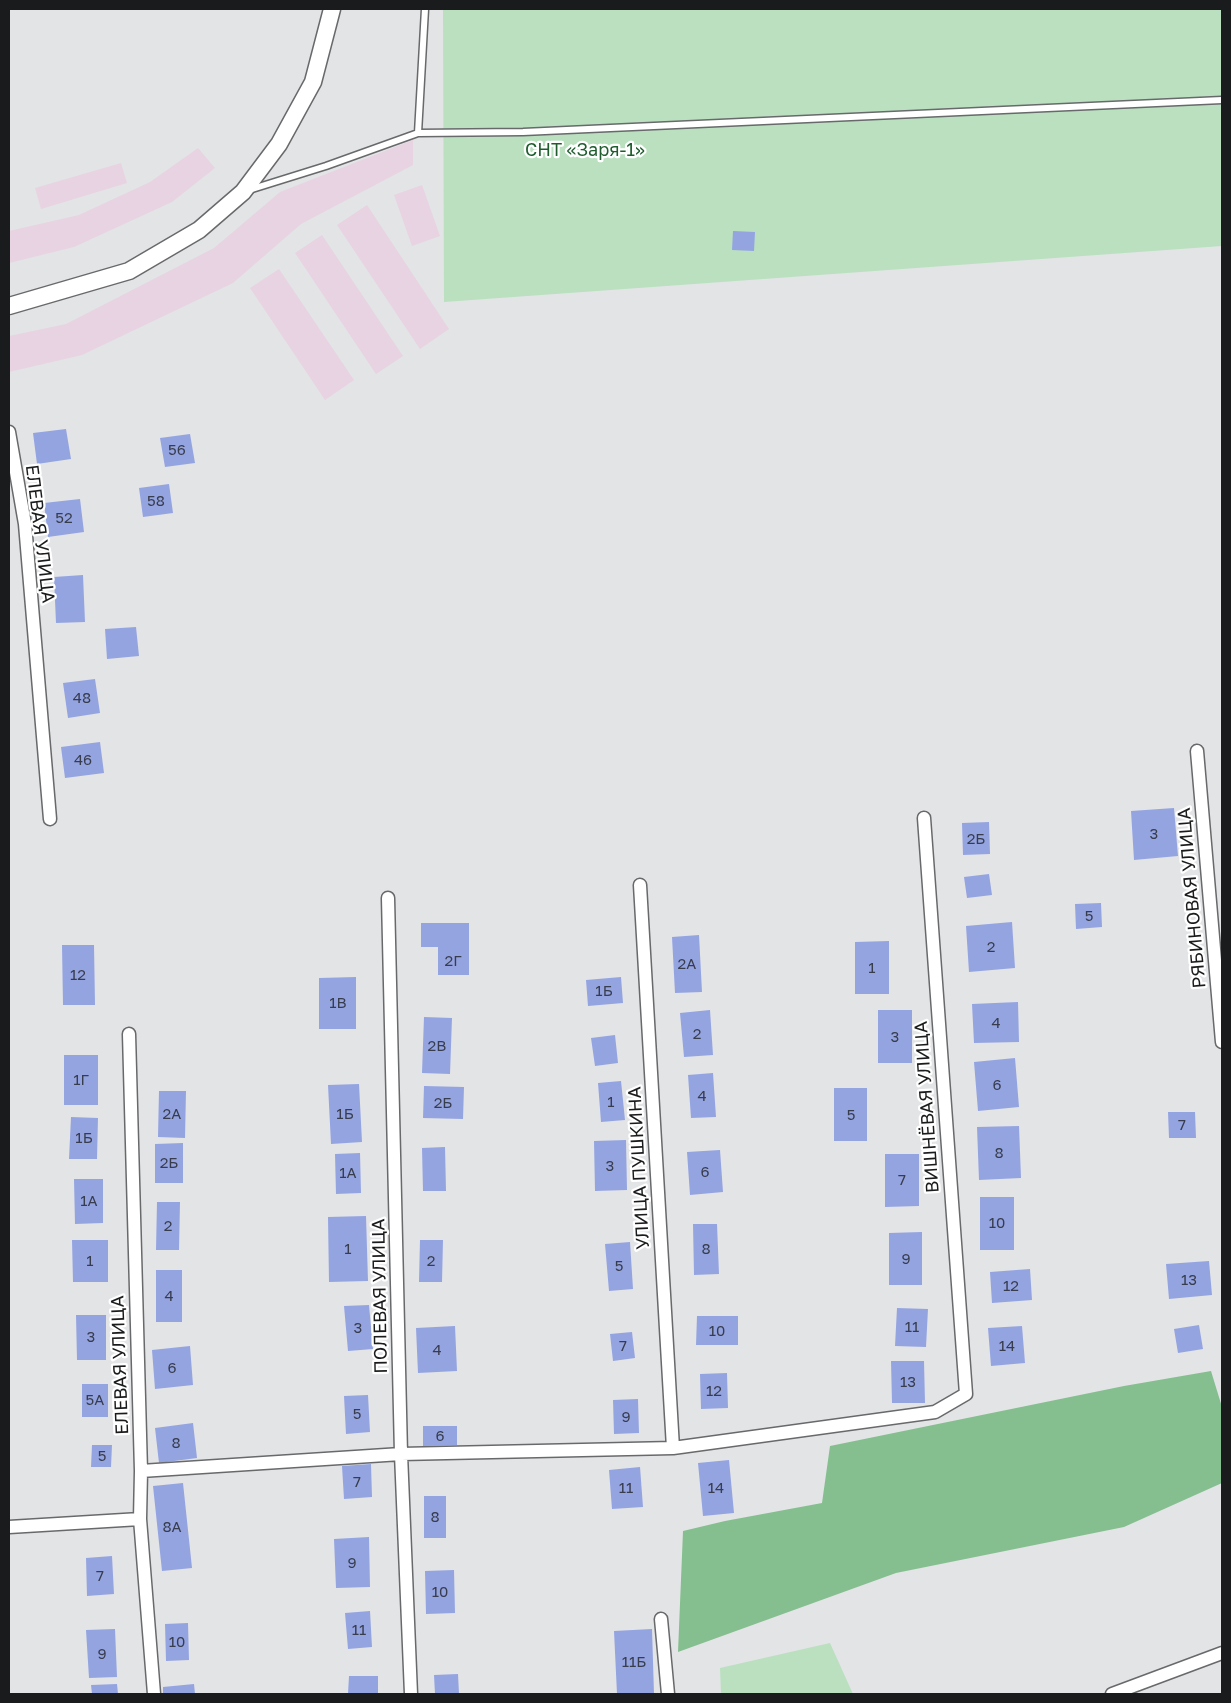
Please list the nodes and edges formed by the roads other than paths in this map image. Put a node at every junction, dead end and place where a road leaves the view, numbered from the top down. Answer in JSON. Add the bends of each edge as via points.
{"nodes":[{"id":1,"x":332,"y":9,"type":"edge"},
{"id":2,"x":425,"y":9,"type":"edge"},
{"id":3,"x":1222,"y":100,"type":"edge"},
{"id":4,"x":418,"y":133,"type":"junction"},
{"id":5,"x":243,"y":192,"type":"junction"},
{"id":6,"x":9,"y":306,"type":"edge"},
{"id":7,"x":9,"y":432,"type":"edge"},
{"id":8,"x":1197,"y":751,"type":"dead end"},
{"id":9,"x":924,"y":818,"type":"dead end"},
{"id":10,"x":50,"y":819,"type":"dead end"},
{"id":11,"x":640,"y":885,"type":"dead end"},
{"id":12,"x":388,"y":898,"type":"dead end"},
{"id":13,"x":128,"y":1034,"type":"dead end"},
{"id":14,"x":1222,"y":1042,"type":"edge"},
{"id":15,"x":673,"y":1448,"type":"junction"},
{"id":16,"x":401,"y":1454,"type":"junction"},
{"id":17,"x":141,"y":1471,"type":"junction"},
{"id":18,"x":140,"y":1519,"type":"junction"},
{"id":19,"x":9,"y":1527,"type":"edge"},
{"id":20,"x":661,"y":1619,"type":"dead end"},
{"id":21,"x":1222,"y":1653,"type":"edge"},
{"id":22,"x":154,"y":1694,"type":"edge"},
{"id":23,"x":411,"y":1694,"type":"edge"},
{"id":24,"x":668,"y":1694,"type":"edge"},
{"id":25,"x":1112,"y":1694,"type":"edge"}],
"edges":[{"from":1,"to":5,"type":"street","via":[[313,82],[279,144]]},
{"from":2,"to":4,"type":"lane"},
{"from":3,"to":4,"type":"lane","via":[[523,132]]},
{"from":4,"to":5,"type":"lane"},
{"from":5,"to":6,"type":"street","via":[[199,230],[129,271]]},
{"from":7,"to":10,"type":"street","name":"ЕЛЕВАЯ УЛИЦА","via":[[25,524]]},
{"from":8,"to":14,"type":"street","name":"РЯБИНОВАЯ УЛИЦА"},
{"from":9,"to":15,"type":"street","name":"ВИШНЁВАЯ УЛИЦА","via":[[966,1394],[934,1412]]},
{"from":11,"to":15,"type":"street","name":"УЛИЦА ПУШКИНА"},
{"from":12,"to":16,"type":"street","name":"ПОЛЕВАЯ УЛИЦА"},
{"from":13,"to":17,"type":"street","name":"ЕЛЕВАЯ УЛИЦА"},
{"from":15,"to":16,"type":"street"},
{"from":16,"to":17,"type":"street"},
{"from":16,"to":23,"type":"street","name":"ПОЛЕВАЯ УЛИЦА"},
{"from":17,"to":18,"type":"street","name":"ЕЛЕВАЯ УЛИЦА"},
{"from":18,"to":19,"type":"street"},
{"from":18,"to":22,"type":"street","name":"ЕЛЕВАЯ УЛИЦА"},
{"from":20,"to":24,"type":"street"},
{"from":21,"to":25,"type":"street"}]}
